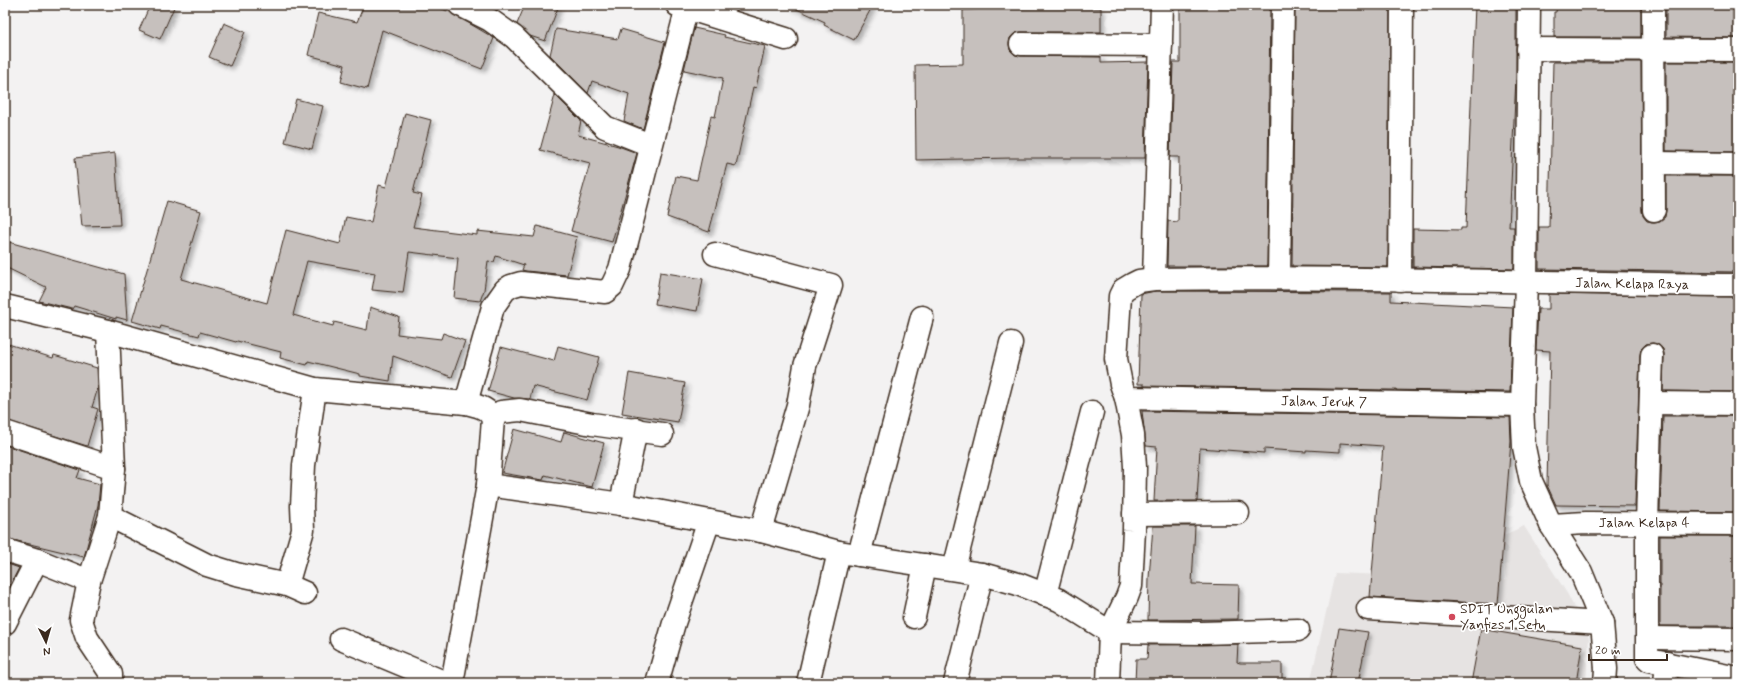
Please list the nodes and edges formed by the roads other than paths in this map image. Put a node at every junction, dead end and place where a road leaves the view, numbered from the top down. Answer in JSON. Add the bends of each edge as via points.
{"nodes":[{"id":1,"x":460,"y":5,"type":"edge"},
{"id":2,"x":1162,"y":5,"type":"edge"},
{"id":3,"x":1283,"y":5,"type":"edge"},
{"id":4,"x":1402,"y":5,"type":"edge"},
{"id":5,"x":1529,"y":5,"type":"edge"},
{"id":6,"x":1653,"y":5,"type":"edge"},
{"id":7,"x":682,"y":6,"type":"edge"},
{"id":8,"x":786,"y":39,"type":"dead end"},
{"id":9,"x":1021,"y":44,"type":"dead end"},
{"id":10,"x":1162,"y":45,"type":"junction"},
{"id":11,"x":1528,"y":49,"type":"junction"},
{"id":12,"x":1652,"y":49,"type":"junction"},
{"id":13,"x":1738,"y":50,"type":"edge"},
{"id":14,"x":650,"y":145,"type":"junction"},
{"id":15,"x":1654,"y":162,"type":"junction"},
{"id":16,"x":1738,"y":164,"type":"edge"},
{"id":17,"x":1654,"y":210,"type":"dead end"},
{"id":18,"x":715,"y":254,"type":"dead end"},
{"id":19,"x":1279,"y":277,"type":"junction"},
{"id":20,"x":1154,"y":279,"type":"junction"},
{"id":21,"x":1400,"y":280,"type":"junction"},
{"id":22,"x":1526,"y":282,"type":"junction"},
{"id":23,"x":1738,"y":285,"type":"edge"},
{"id":24,"x":5,"y":306,"type":"edge"},
{"id":25,"x":922,"y":317,"type":"dead end"},
{"id":26,"x":108,"y":331,"type":"junction"},
{"id":27,"x":1012,"y":343,"type":"dead end"},
{"id":28,"x":1652,"y":355,"type":"dead end"},
{"id":29,"x":315,"y":389,"type":"junction"},
{"id":30,"x":1126,"y":398,"type":"junction"},
{"id":31,"x":466,"y":403,"type":"junction"},
{"id":32,"x":1651,"y":403,"type":"junction"},
{"id":33,"x":1738,"y":404,"type":"edge"},
{"id":34,"x":1522,"y":405,"type":"junction"},
{"id":35,"x":1092,"y":412,"type":"dead end"},
{"id":36,"x":493,"y":419,"type":"junction"},
{"id":37,"x":636,"y":429,"type":"junction"},
{"id":38,"x":5,"y":432,"type":"edge"},
{"id":39,"x":662,"y":434,"type":"dead end"},
{"id":40,"x":114,"y":468,"type":"junction"},
{"id":41,"x":488,"y":485,"type":"junction"},
{"id":42,"x":621,"y":504,"type":"junction"},
{"id":43,"x":1238,"y":513,"type":"dead end"},
{"id":44,"x":1134,"y":514,"type":"junction"},
{"id":45,"x":110,"y":516,"type":"junction"},
{"id":46,"x":709,"y":521,"type":"junction"},
{"id":47,"x":1647,"y":523,"type":"junction"},
{"id":48,"x":1738,"y":524,"type":"edge"},
{"id":49,"x":1551,"y":525,"type":"junction"},
{"id":50,"x":762,"y":531,"type":"junction"},
{"id":51,"x":5,"y":550,"type":"edge"},
{"id":52,"x":849,"y":553,"type":"junction"},
{"id":53,"x":37,"y":560,"type":"junction"},
{"id":54,"x":925,"y":565,"type":"junction"},
{"id":55,"x":954,"y":569,"type":"junction"},
{"id":56,"x":982,"y":574,"type":"junction"},
{"id":57,"x":89,"y":581,"type":"junction"},
{"id":58,"x":1052,"y":598,"type":"junction"},
{"id":59,"x":1368,"y":609,"type":"dead end"},
{"id":60,"x":914,"y":617,"type":"dead end"},
{"id":61,"x":5,"y":623,"type":"edge"},
{"id":62,"x":1602,"y":623,"type":"junction"},
{"id":63,"x":1102,"y":627,"type":"junction"},
{"id":64,"x":1298,"y":630,"type":"dead end"},
{"id":65,"x":1648,"y":638,"type":"junction"},
{"id":66,"x":1738,"y":638,"type":"edge"},
{"id":67,"x":341,"y":639,"type":"dead end"},
{"id":68,"x":1666,"y":673,"type":"edge"},
{"id":69,"x":1738,"y":678,"type":"edge"},
{"id":70,"x":111,"y":683,"type":"edge"},
{"id":71,"x":446,"y":683,"type":"edge"},
{"id":72,"x":452,"y":683,"type":"edge"},
{"id":73,"x":657,"y":683,"type":"edge"},
{"id":74,"x":808,"y":683,"type":"edge"},
{"id":75,"x":954,"y":683,"type":"edge"},
{"id":76,"x":1108,"y":683,"type":"edge"},
{"id":77,"x":1605,"y":683,"type":"edge"}],
"edges":[{"from":1,"to":14,"type":"street","via":[[490,20],[514,37],[605,127]]},
{"from":2,"to":10,"type":"street"},
{"from":3,"to":19,"type":"street"},
{"from":4,"to":21,"type":"street"},
{"from":5,"to":11,"type":"street"},
{"from":6,"to":12,"type":"street"},
{"from":7,"to":8,"type":"street"},
{"from":7,"to":14,"type":"street"},
{"from":9,"to":10,"type":"street"},
{"from":10,"to":20,"type":"street"},
{"from":11,"to":12,"type":"street"},
{"from":11,"to":22,"type":"street"},
{"from":12,"to":13,"type":"street"},
{"from":12,"to":15,"type":"street"},
{"from":14,"to":31,"type":"street","via":[[620,269],[612,286],[605,292],[521,283],[505,290],[493,307]]},
{"from":15,"to":16,"type":"street"},
{"from":15,"to":17,"type":"street"},
{"from":18,"to":50,"type":"street","via":[[831,284],[805,366],[798,405]]},
{"from":19,"to":20,"type":"street","name":"Jalan Kelapa Raya"},
{"from":19,"to":21,"type":"street","name":"Jalan Kelapa Raya"},
{"from":20,"to":30,"type":"street","name":"Jalan Kelapa Raya","via":[[1133,284],[1123,290],[1120,296],[1116,359]]},
{"from":21,"to":22,"type":"street","name":"Jalan Kelapa Raya"},
{"from":22,"to":23,"type":"street","name":"Jalan Kelapa Raya"},
{"from":22,"to":34,"type":"street"},
{"from":24,"to":26,"type":"street"},
{"from":25,"to":52,"type":"street"},
{"from":26,"to":29,"type":"street"},
{"from":26,"to":40,"type":"street"},
{"from":27,"to":55,"type":"street"},
{"from":28,"to":32,"type":"street"},
{"from":29,"to":31,"type":"street"},
{"from":29,"to":45,"type":"street","via":[[304,465],[303,530],[296,589],[208,565]]},
{"from":30,"to":34,"type":"street","name":"Jalan Jeruk 7"},
{"from":30,"to":44,"type":"street","name":"Jalan Kelapa Raya","via":[[1133,435]]},
{"from":31,"to":36,"type":"street","via":[[485,408]]},
{"from":32,"to":33,"type":"street"},
{"from":32,"to":47,"type":"street"},
{"from":34,"to":49,"type":"street","via":[[1527,468]]},
{"from":35,"to":58,"type":"street"},
{"from":36,"to":37,"type":"street","via":[[501,412],[520,410],[592,424]]},
{"from":36,"to":41,"type":"street"},
{"from":37,"to":39,"type":"street"},
{"from":37,"to":42,"type":"street"},
{"from":38,"to":40,"type":"street"},
{"from":40,"to":45,"type":"street"},
{"from":41,"to":42,"type":"street"},
{"from":41,"to":72,"type":"street"},
{"from":42,"to":46,"type":"street"},
{"from":43,"to":44,"type":"street"},
{"from":44,"to":63,"type":"street","name":"Jalan Kelapa Raya","via":[[1131,586]]},
{"from":45,"to":57,"type":"street"},
{"from":46,"to":50,"type":"street"},
{"from":46,"to":73,"type":"street","via":[[674,623]]},
{"from":47,"to":48,"type":"street","name":"Jalan Kelapa 4"},
{"from":47,"to":49,"type":"street","name":"Jalan Kelapa 4"},
{"from":47,"to":65,"type":"street"},
{"from":49,"to":62,"type":"street","via":[[1581,572]]},
{"from":50,"to":52,"type":"street"},
{"from":51,"to":53,"type":"street"},
{"from":52,"to":54,"type":"street"},
{"from":52,"to":74,"type":"street"},
{"from":53,"to":57,"type":"street"},
{"from":53,"to":61,"type":"street"},
{"from":54,"to":55,"type":"street"},
{"from":54,"to":60,"type":"street"},
{"from":55,"to":56,"type":"street"},
{"from":56,"to":58,"type":"street","via":[[1018,584]]},
{"from":56,"to":75,"type":"street"},
{"from":57,"to":70,"type":"street","via":[[81,620],[87,638],[111,674]]},
{"from":58,"to":63,"type":"street"},
{"from":59,"to":62,"type":"street"},
{"from":62,"to":77,"type":"street"},
{"from":63,"to":64,"type":"street","via":[[1202,633]]},
{"from":63,"to":76,"type":"street"},
{"from":65,"to":66,"type":"street"},
{"from":65,"to":68,"type":"street","via":[[1648,659]]},
{"from":67,"to":71,"type":"street"},
{"from":68,"to":69,"type":"street"}]}
